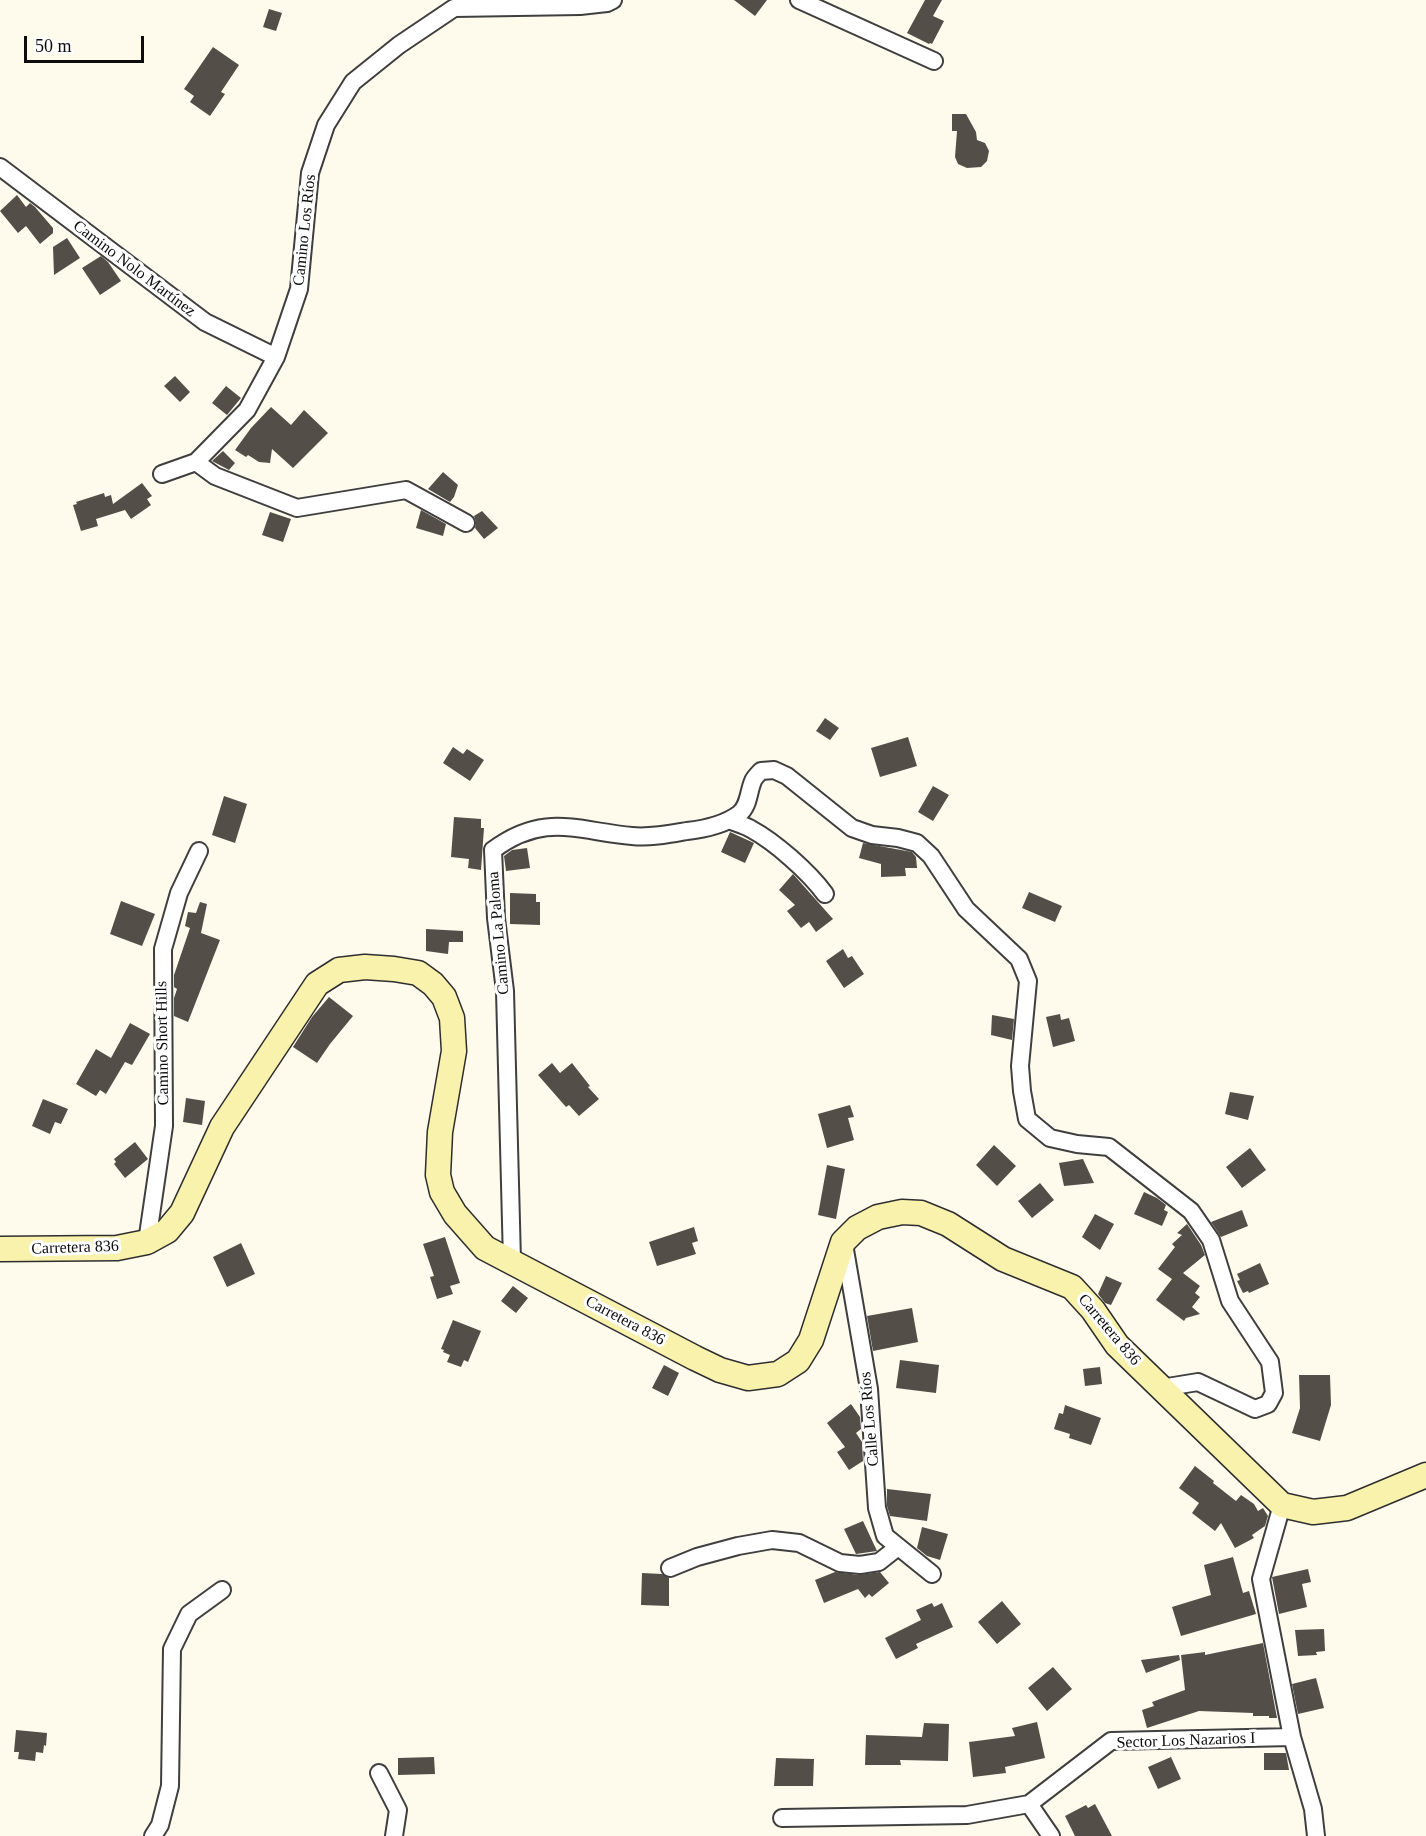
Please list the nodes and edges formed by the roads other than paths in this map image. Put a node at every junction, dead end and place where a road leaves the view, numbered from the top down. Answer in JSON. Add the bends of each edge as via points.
{"nodes":[{"id":1,"x":613,"y":0,"type":"edge"},
{"id":2,"x":799,"y":0,"type":"edge"},
{"id":3,"x":934,"y":61,"type":"dead end"},
{"id":4,"x":0,"y":167,"type":"edge"},
{"id":5,"x":276,"y":357,"type":"junction"},
{"id":6,"x":196,"y":462,"type":"junction"},
{"id":7,"x":162,"y":474,"type":"dead end"},
{"id":8,"x":466,"y":522,"type":"dead end"},
{"id":9,"x":729,"y":820,"type":"junction"},
{"id":10,"x":199,"y":851,"type":"dead end"},
{"id":11,"x":825,"y":894,"type":"dead end"},
{"id":12,"x":147,"y":1242,"type":"junction"},
{"id":13,"x":843,"y":1242,"type":"junction"},
{"id":14,"x":0,"y":1249,"type":"edge"},
{"id":15,"x":512,"y":1261,"type":"junction"},
{"id":16,"x":1161,"y":1388,"type":"junction"},
{"id":17,"x":1426,"y":1475,"type":"edge"},
{"id":18,"x":1282,"y":1505,"type":"junction"},
{"id":19,"x":898,"y":1547,"type":"junction"},
{"id":20,"x":670,"y":1568,"type":"dead end"},
{"id":21,"x":932,"y":1574,"type":"dead end"},
{"id":22,"x":222,"y":1590,"type":"dead end"},
{"id":23,"x":1292,"y":1737,"type":"junction"},
{"id":24,"x":379,"y":1773,"type":"dead end"},
{"id":25,"x":1029,"y":1804,"type":"junction"},
{"id":26,"x":782,"y":1818,"type":"dead end"},
{"id":27,"x":153,"y":1836,"type":"edge"},
{"id":28,"x":394,"y":1836,"type":"edge"},
{"id":29,"x":1050,"y":1836,"type":"edge"},
{"id":30,"x":1316,"y":1836,"type":"edge"}],
"edges":[{"from":1,"to":5,"type":"street","name":"Camino Los Ríos","via":[[580,6],[454,8],[353,82],[326,124],[310,173],[299,289]]},
{"from":2,"to":3,"type":"street"},
{"from":4,"to":5,"type":"street","name":"Camino Nolo Martínez","via":[[205,322]]},
{"from":5,"to":6,"type":"street","name":"Camino Los Ríos","via":[[247,410]]},
{"from":6,"to":7,"type":"street","name":"Camino Los Ríos"},
{"from":6,"to":8,"type":"street","via":[[215,476],[297,508],[406,490]]},
{"from":9,"to":11,"type":"street","via":[[751,829],[779,849]]},
{"from":9,"to":15,"type":"street","name":"Camino La Paloma","via":[[704,829],[634,836],[565,826],[530,830],[492,850],[505,991]]},
{"from":9,"to":16,"type":"street","via":[[744,810],[753,780],[761,771],[774,770],[787,776],[852,828],[917,843],[931,856],[966,909],[1019,959],[1028,981],[1020,1066],[1028,1119],[1050,1138],[1108,1147],[1191,1211],[1211,1240],[1230,1302],[1270,1362],[1274,1393],[1268,1404],[1255,1409],[1198,1382]]},
{"from":10,"to":12,"type":"street","name":"Camino Short Hills","via":[[179,893],[163,949],[164,1126]]},
{"from":12,"to":14,"type":"street","name":"Carretera 836","via":[[117,1248]]},
{"from":12,"to":15,"type":"street","name":"Carretera 836","via":[[167,1231],[182,1213],[222,1127],[317,984],[339,970],[394,969],[418,973],[434,984],[452,1018],[454,1051],[440,1132],[438,1175],[442,1192],[455,1214],[485,1248]]},
{"from":13,"to":15,"type":"street","name":"Carretera 836","via":[[812,1340],[798,1361],[778,1374],[748,1378],[695,1358]]},
{"from":13,"to":16,"type":"street","name":"Carretera 836","via":[[857,1228],[878,1217],[902,1212],[921,1213],[948,1224],[1003,1259],[1072,1287],[1117,1345]]},
{"from":13,"to":19,"type":"street","name":"Calle Los Ríos","via":[[869,1389],[877,1508],[885,1536]]},
{"from":16,"to":18,"type":"street","name":"Carretera 836"},
{"from":17,"to":18,"type":"street","via":[[1347,1508],[1313,1512]]},
{"from":18,"to":23,"type":"street","via":[[1261,1579]]},
{"from":19,"to":20,"type":"street","via":[[879,1562],[860,1565],[840,1563],[798,1543],[772,1540],[697,1557]]},
{"from":19,"to":21,"type":"street","name":"Calle Los Ríos"},
{"from":22,"to":27,"type":"street","via":[[189,1614],[172,1649],[170,1786],[160,1825]]},
{"from":23,"to":25,"type":"street","name":"Sector Los Nazarios I","via":[[1111,1741]]},
{"from":23,"to":30,"type":"street","via":[[1313,1809]]},
{"from":24,"to":28,"type":"street","via":[[398,1810]]},
{"from":25,"to":26,"type":"street","name":"Sector Los Nazarios I","via":[[967,1815]]},
{"from":25,"to":29,"type":"street"}]}
